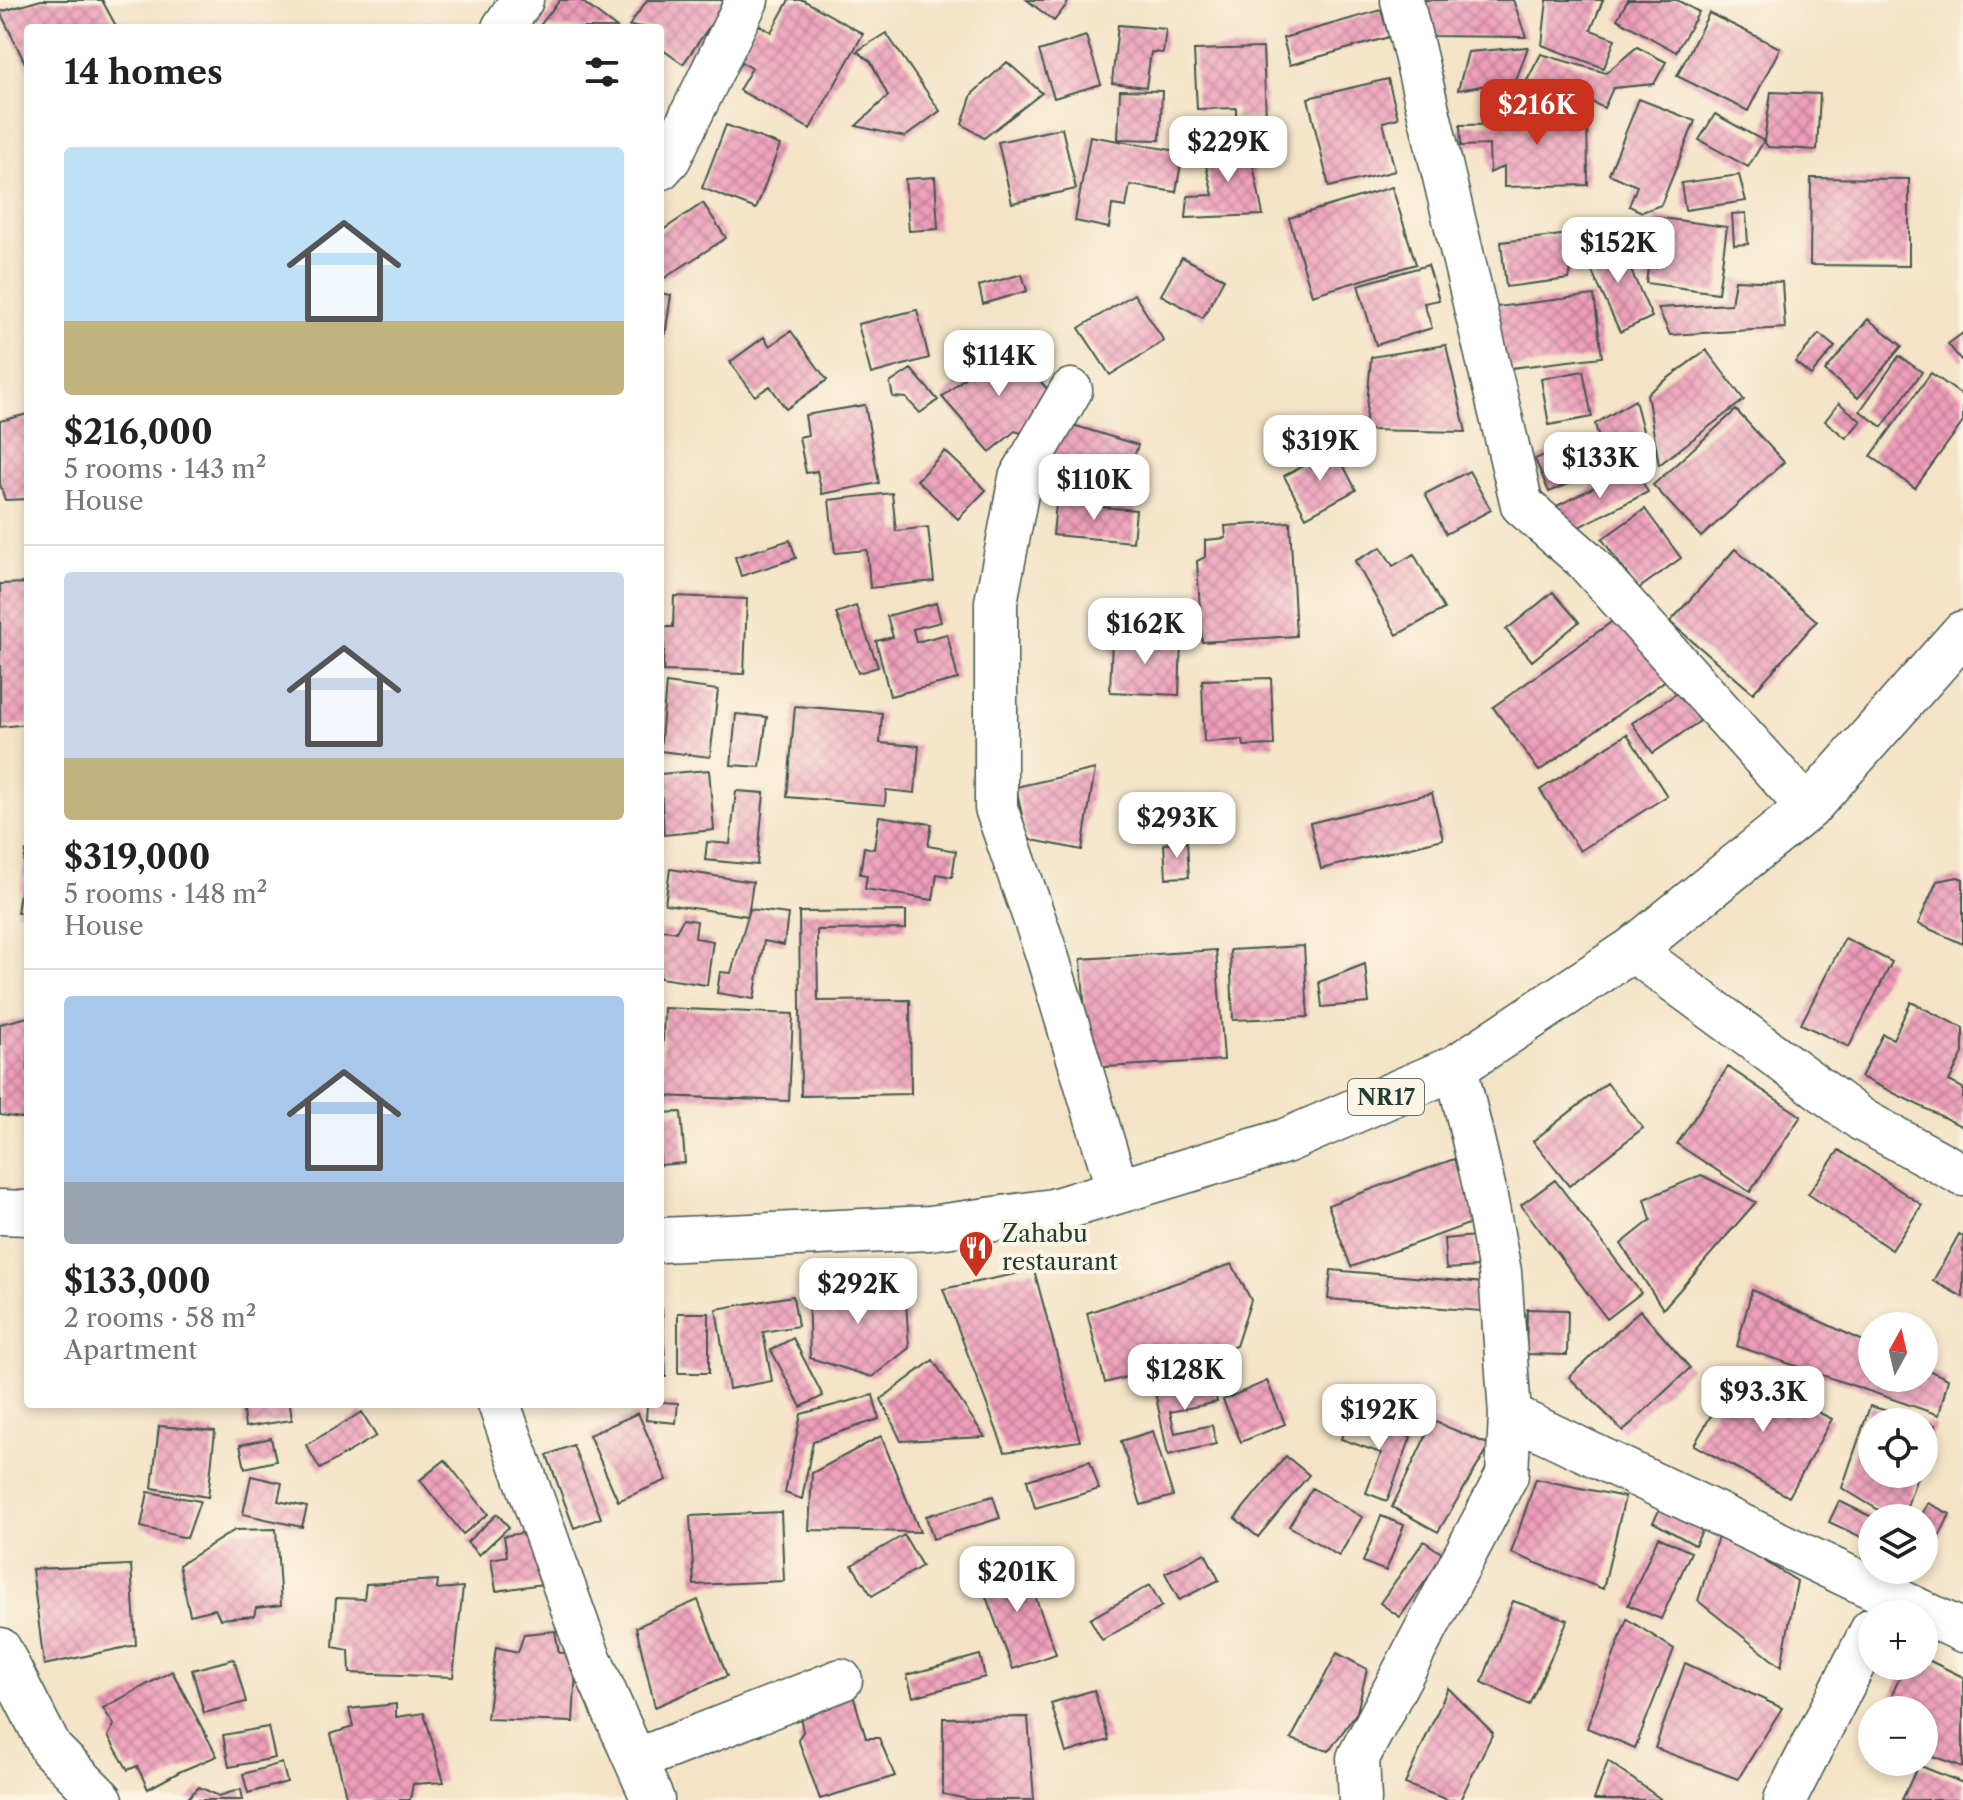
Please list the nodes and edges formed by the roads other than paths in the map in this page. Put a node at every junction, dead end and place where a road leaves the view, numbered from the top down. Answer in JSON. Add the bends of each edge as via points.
{"nodes":[{"id":1,"x":522,"y":0,"type":"edge"},
{"id":2,"x":747,"y":0,"type":"edge"},
{"id":3,"x":1402,"y":0,"type":"edge"},
{"id":4,"x":506,"y":24,"type":"edge"},
{"id":5,"x":664,"y":165,"type":"edge"},
{"id":6,"x":1071,"y":390,"type":"dead end"},
{"id":7,"x":1963,"y":633,"type":"edge"},
{"id":8,"x":1808,"y":808,"type":"junction"},
{"id":9,"x":1632,"y":950,"type":"junction"},
{"id":10,"x":1456,"y":1067,"type":"junction"},
{"id":11,"x":1963,"y":1175,"type":"edge"},
{"id":12,"x":1118,"y":1191,"type":"junction"},
{"id":13,"x":0,"y":1212,"type":"edge"},
{"id":14,"x":24,"y":1213,"type":"edge"},
{"id":15,"x":664,"y":1240,"type":"edge"},
{"id":16,"x":500,"y":1408,"type":"edge"},
{"id":17,"x":1510,"y":1415,"type":"junction"},
{"id":18,"x":1858,"y":1601,"type":"edge"},
{"id":19,"x":1938,"y":1626,"type":"edge"},
{"id":20,"x":1963,"y":1631,"type":"edge"},
{"id":21,"x":0,"y":1649,"type":"edge"},
{"id":22,"x":1858,"y":1656,"type":"edge"},
{"id":23,"x":841,"y":1680,"type":"dead end"},
{"id":24,"x":636,"y":1760,"type":"junction"},
{"id":25,"x":102,"y":1800,"type":"edge"},
{"id":26,"x":653,"y":1800,"type":"edge"},
{"id":27,"x":1360,"y":1800,"type":"edge"},
{"id":28,"x":1785,"y":1800,"type":"edge"}],
"edges":[{"from":1,"to":4,"type":"street"},
{"from":2,"to":5,"type":"street"},
{"from":3,"to":8,"type":"street","via":[[1522,505],[1585,560]]},
{"from":6,"to":12,"type":"street","via":[[1020,478],[996,602],[996,808]]},
{"from":7,"to":8,"type":"main road","number":"NR17"},
{"from":8,"to":9,"type":"main road","number":"NR17"},
{"from":9,"to":10,"type":"main road","number":"NR17"},
{"from":9,"to":11,"type":"street","via":[[1862,1120]]},
{"from":10,"to":12,"type":"main road","number":"NR17","via":[[1285,1141]]},
{"from":10,"to":17,"type":"street","via":[[1500,1272]]},
{"from":12,"to":15,"type":"main road","number":"NR17","via":[[1053,1211],[930,1228]]},
{"from":13,"to":14,"type":"main road"},
{"from":16,"to":24,"type":"street","via":[[589,1656]]},
{"from":17,"to":18,"type":"street"},
{"from":17,"to":27,"type":"street","via":[[1507,1475],[1358,1758]]},
{"from":19,"to":20,"type":"street"},
{"from":21,"to":25,"type":"street","via":[[51,1749]]},
{"from":22,"to":28,"type":"street"},
{"from":23,"to":24,"type":"street"},
{"from":24,"to":26,"type":"street"}]}
